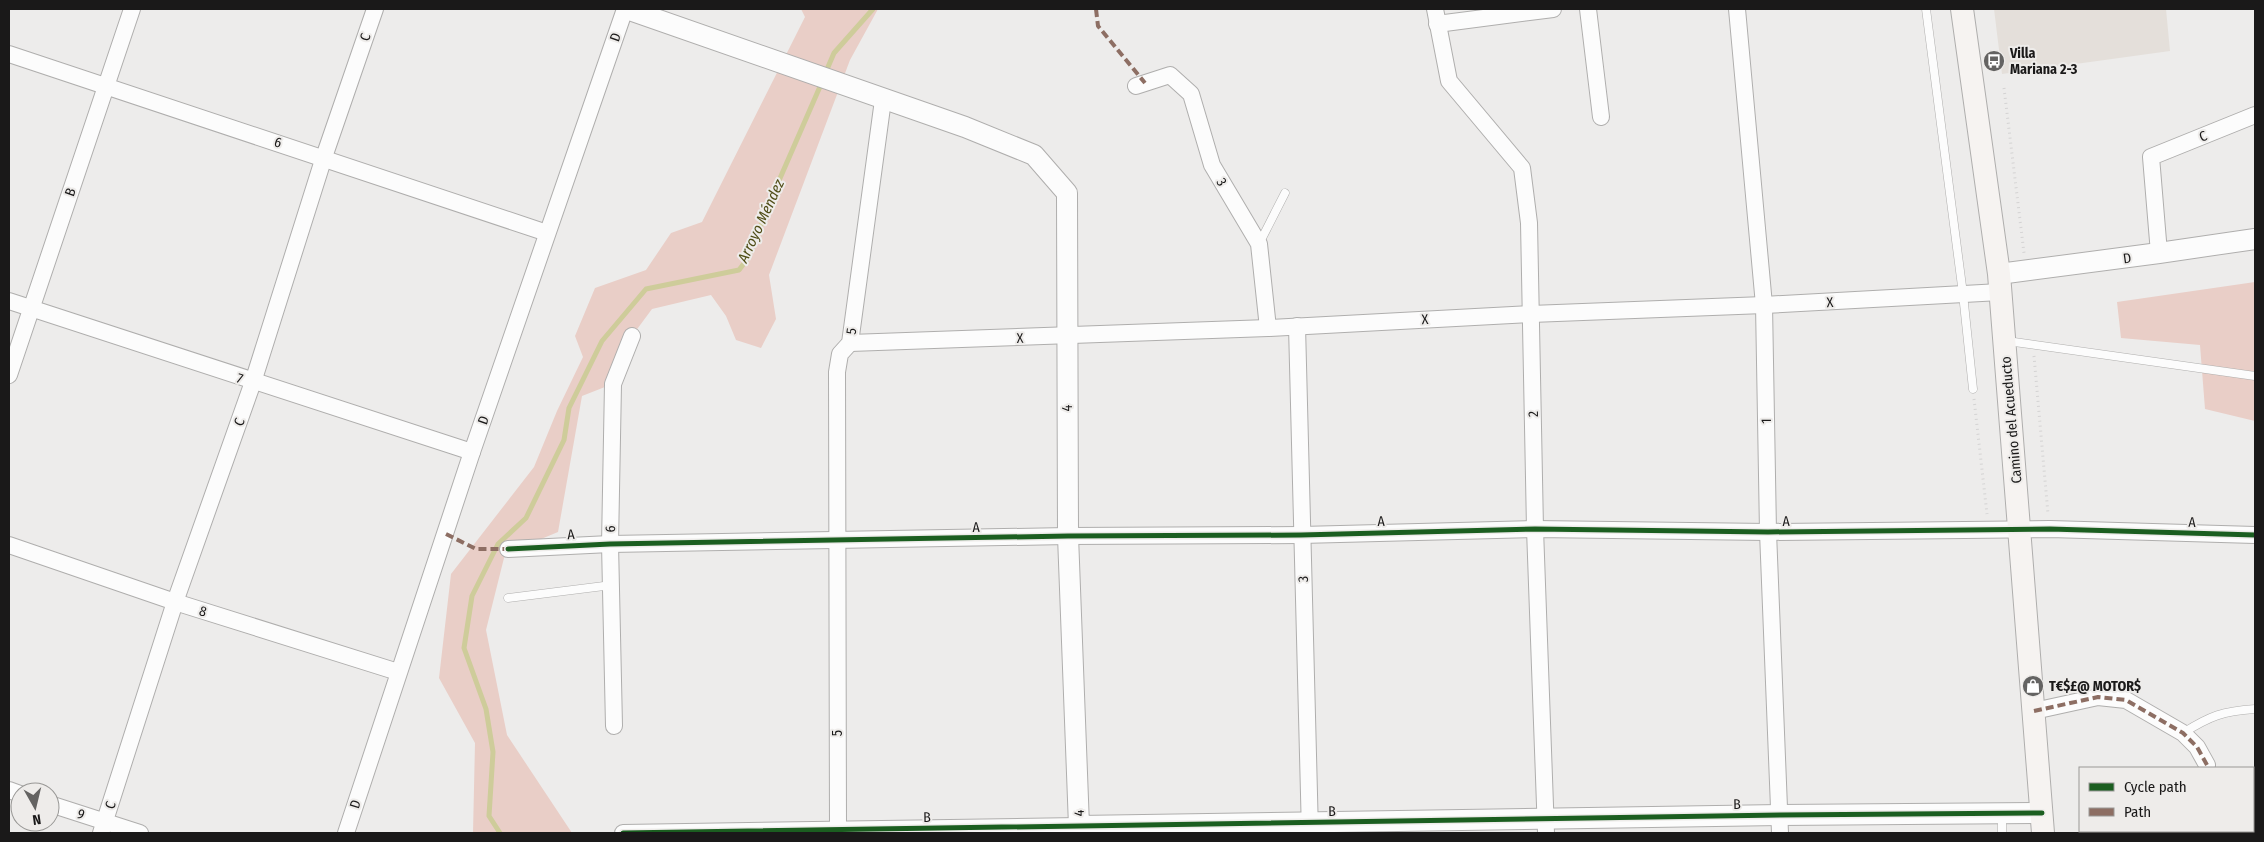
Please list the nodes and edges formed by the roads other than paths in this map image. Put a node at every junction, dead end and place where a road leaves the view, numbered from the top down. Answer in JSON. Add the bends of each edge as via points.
{"nodes":[{"id":1,"x":132,"y":9,"type":"edge"},
{"id":2,"x":375,"y":9,"type":"edge"},
{"id":3,"x":626,"y":9,"type":"edge"},
{"id":4,"x":1553,"y":9,"type":"edge"},
{"id":5,"x":1588,"y":9,"type":"edge"},
{"id":6,"x":1737,"y":9,"type":"edge"},
{"id":7,"x":1926,"y":9,"type":"edge"},
{"id":8,"x":1962,"y":9,"type":"edge"},
{"id":9,"x":1436,"y":16,"type":"edge"},
{"id":10,"x":9,"y":54,"type":"edge"},
{"id":11,"x":1136,"y":86,"type":"dead end"},
{"id":12,"x":106,"y":87,"type":"junction"},
{"id":13,"x":883,"y":100,"type":"junction"},
{"id":14,"x":2255,"y":115,"type":"edge"},
{"id":15,"x":1601,"y":117,"type":"dead end"},
{"id":16,"x":324,"y":157,"type":"junction"},
{"id":17,"x":1285,"y":193,"type":"dead end"},
{"id":18,"x":547,"y":233,"type":"junction"},
{"id":19,"x":2255,"y":239,"type":"edge"},
{"id":20,"x":1260,"y":244,"type":"junction"},
{"id":21,"x":2159,"y":254,"type":"junction"},
{"id":22,"x":1999,"y":283,"type":"junction"},
{"id":23,"x":1963,"y":294,"type":"junction"},
{"id":24,"x":9,"y":301,"type":"edge"},
{"id":25,"x":1764,"y":305,"type":"junction"},
{"id":26,"x":31,"y":309,"type":"junction"},
{"id":27,"x":1531,"y":314,"type":"junction"},
{"id":28,"x":1297,"y":326,"type":"junction"},
{"id":29,"x":1268,"y":328,"type":"junction"},
{"id":30,"x":632,"y":336,"type":"dead end"},
{"id":31,"x":1067,"y":336,"type":"junction"},
{"id":32,"x":2004,"y":341,"type":"junction"},
{"id":33,"x":850,"y":344,"type":"junction"},
{"id":34,"x":9,"y":375,"type":"edge"},
{"id":35,"x":2255,"y":376,"type":"edge"},
{"id":36,"x":253,"y":382,"type":"junction"},
{"id":37,"x":1973,"y":390,"type":"road end"},
{"id":38,"x":472,"y":452,"type":"junction"},
{"id":39,"x":1535,"y":529,"type":"junction"},
{"id":40,"x":2020,"y":529,"type":"junction"},
{"id":41,"x":1768,"y":532,"type":"junction"},
{"id":42,"x":1301,"y":535,"type":"junction"},
{"id":43,"x":2255,"y":535,"type":"edge"},
{"id":44,"x":1068,"y":536,"type":"junction"},
{"id":45,"x":837,"y":541,"type":"junction"},
{"id":46,"x":610,"y":544,"type":"junction"},
{"id":47,"x":9,"y":545,"type":"edge"},
{"id":48,"x":508,"y":549,"type":"dead end"},
{"id":49,"x":612,"y":585,"type":"junction"},
{"id":50,"x":508,"y":598,"type":"dead end"},
{"id":51,"x":175,"y":602,"type":"junction"},
{"id":52,"x":398,"y":672,"type":"junction"},
{"id":53,"x":2255,"y":709,"type":"edge"},
{"id":54,"x":2034,"y":711,"type":"junction"},
{"id":55,"x":614,"y":726,"type":"dead end"},
{"id":56,"x":2183,"y":733,"type":"junction"},
{"id":57,"x":2207,"y":766,"type":"edge"},
{"id":58,"x":60,"y":809,"type":"edge"},
{"id":59,"x":2042,"y":823,"type":"edge"},
{"id":60,"x":1780,"y":824,"type":"edge"},
{"id":61,"x":2002,"y":824,"type":"edge"},
{"id":62,"x":1546,"y":826,"type":"edge"},
{"id":63,"x":103,"y":828,"type":"edge"},
{"id":64,"x":1310,"y":828,"type":"edge"},
{"id":65,"x":1079,"y":830,"type":"edge"},
{"id":66,"x":838,"y":831,"type":"edge"},
{"id":67,"x":623,"y":832,"type":"edge"},
{"id":68,"x":140,"y":833,"type":"edge"},
{"id":69,"x":346,"y":833,"type":"edge"}],
"edges":[{"from":1,"to":12,"type":"street","name":"B"},
{"from":2,"to":16,"type":"street","name":"C"},
{"from":3,"to":13,"type":"street"},
{"from":3,"to":18,"type":"street","name":"D"},
{"from":4,"to":9,"type":"street"},
{"from":5,"to":15,"type":"street"},
{"from":6,"to":25,"type":"street","name":"1"},
{"from":7,"to":23,"type":"lane"},
{"from":8,"to":22,"type":"main road","name":"Camino del Acueducto"},
{"from":9,"to":27,"type":"street","name":"2","via":[[1449,81],[1522,168],[1529,223]]},
{"from":10,"to":12,"type":"street","name":"6"},
{"from":11,"to":20,"type":"street","name":"3","via":[[1170,76],[1192,94],[1212,166]]},
{"from":12,"to":16,"type":"street","name":"6"},
{"from":12,"to":26,"type":"street","name":"B"},
{"from":13,"to":31,"type":"street","name":"4","via":[[965,127],[1034,155],[1067,193]]},
{"from":13,"to":33,"type":"street","name":"5"},
{"from":14,"to":21,"type":"street","name":"C","via":[[2151,157]]},
{"from":16,"to":18,"type":"street","name":"6"},
{"from":16,"to":36,"type":"street","name":"C"},
{"from":17,"to":20,"type":"lane"},
{"from":18,"to":38,"type":"street","name":"D"},
{"from":19,"to":21,"type":"street","name":"D"},
{"from":20,"to":29,"type":"street","name":"3"},
{"from":21,"to":22,"type":"street","name":"D","via":[[2026,271]]},
{"from":22,"to":23,"type":"street","name":"X"},
{"from":22,"to":32,"type":"main road","name":"Camino del Acueducto"},
{"from":23,"to":25,"type":"street","name":"X"},
{"from":23,"to":37,"type":"lane"},
{"from":24,"to":26,"type":"street","name":"7"},
{"from":25,"to":27,"type":"street","name":"X"},
{"from":25,"to":41,"type":"street","name":"1"},
{"from":26,"to":34,"type":"street","name":"B"},
{"from":26,"to":36,"type":"street","name":"7"},
{"from":27,"to":28,"type":"street","name":"X"},
{"from":27,"to":39,"type":"street","name":"2"},
{"from":28,"to":29,"type":"street","name":"X"},
{"from":28,"to":42,"type":"street","name":"3"},
{"from":29,"to":31,"type":"street","name":"X"},
{"from":30,"to":46,"type":"street","name":"6","via":[[613,384]]},
{"from":31,"to":33,"type":"street","name":"X"},
{"from":31,"to":44,"type":"street","name":"4"},
{"from":32,"to":35,"type":"lane"},
{"from":32,"to":40,"type":"main road","name":"Camino del Acueducto"},
{"from":33,"to":45,"type":"street","name":"5","via":[[840,354],[837,372]]},
{"from":36,"to":38,"type":"street","name":"7"},
{"from":36,"to":51,"type":"street","name":"C"},
{"from":38,"to":52,"type":"street","name":"D"},
{"from":39,"to":41,"type":"street","name":"A"},
{"from":39,"to":42,"type":"street","name":"A"},
{"from":39,"to":62,"type":"street","name":"2"},
{"from":40,"to":41,"type":"street","name":"A"},
{"from":40,"to":43,"type":"street","name":"A"},
{"from":40,"to":54,"type":"main road","name":"Camino del Acueducto"},
{"from":41,"to":60,"type":"street","name":"1"},
{"from":42,"to":44,"type":"street","name":"A"},
{"from":42,"to":64,"type":"street","name":"3"},
{"from":44,"to":45,"type":"street","name":"A"},
{"from":44,"to":65,"type":"street","name":"4"},
{"from":45,"to":46,"type":"street","name":"A"},
{"from":45,"to":66,"type":"street","name":"5"},
{"from":46,"to":48,"type":"street","name":"A"},
{"from":46,"to":49,"type":"street","name":"6"},
{"from":47,"to":51,"type":"street","name":"8"},
{"from":49,"to":50,"type":"lane"},
{"from":49,"to":55,"type":"street","name":"6"},
{"from":51,"to":52,"type":"street","name":"8"},
{"from":51,"to":63,"type":"street","name":"C"},
{"from":52,"to":69,"type":"street","name":"D"},
{"from":53,"to":56,"type":"lane","via":[[2210,716]]},
{"from":54,"to":56,"type":"street","via":[[2098,697],[2126,700]]},
{"from":54,"to":59,"type":"main road","name":"Camino del Acueducto"},
{"from":56,"to":57,"type":"street","via":[[2197,747]]},
{"from":58,"to":63,"type":"street","name":"9"},
{"from":59,"to":61,"type":"street","name":"B"},
{"from":60,"to":61,"type":"street","name":"B"},
{"from":60,"to":62,"type":"street","name":"B"},
{"from":62,"to":64,"type":"street","name":"B"},
{"from":63,"to":68,"type":"street","name":"9"},
{"from":64,"to":65,"type":"street","name":"B"},
{"from":65,"to":66,"type":"street","name":"B"},
{"from":66,"to":67,"type":"street","name":"B"}]}
